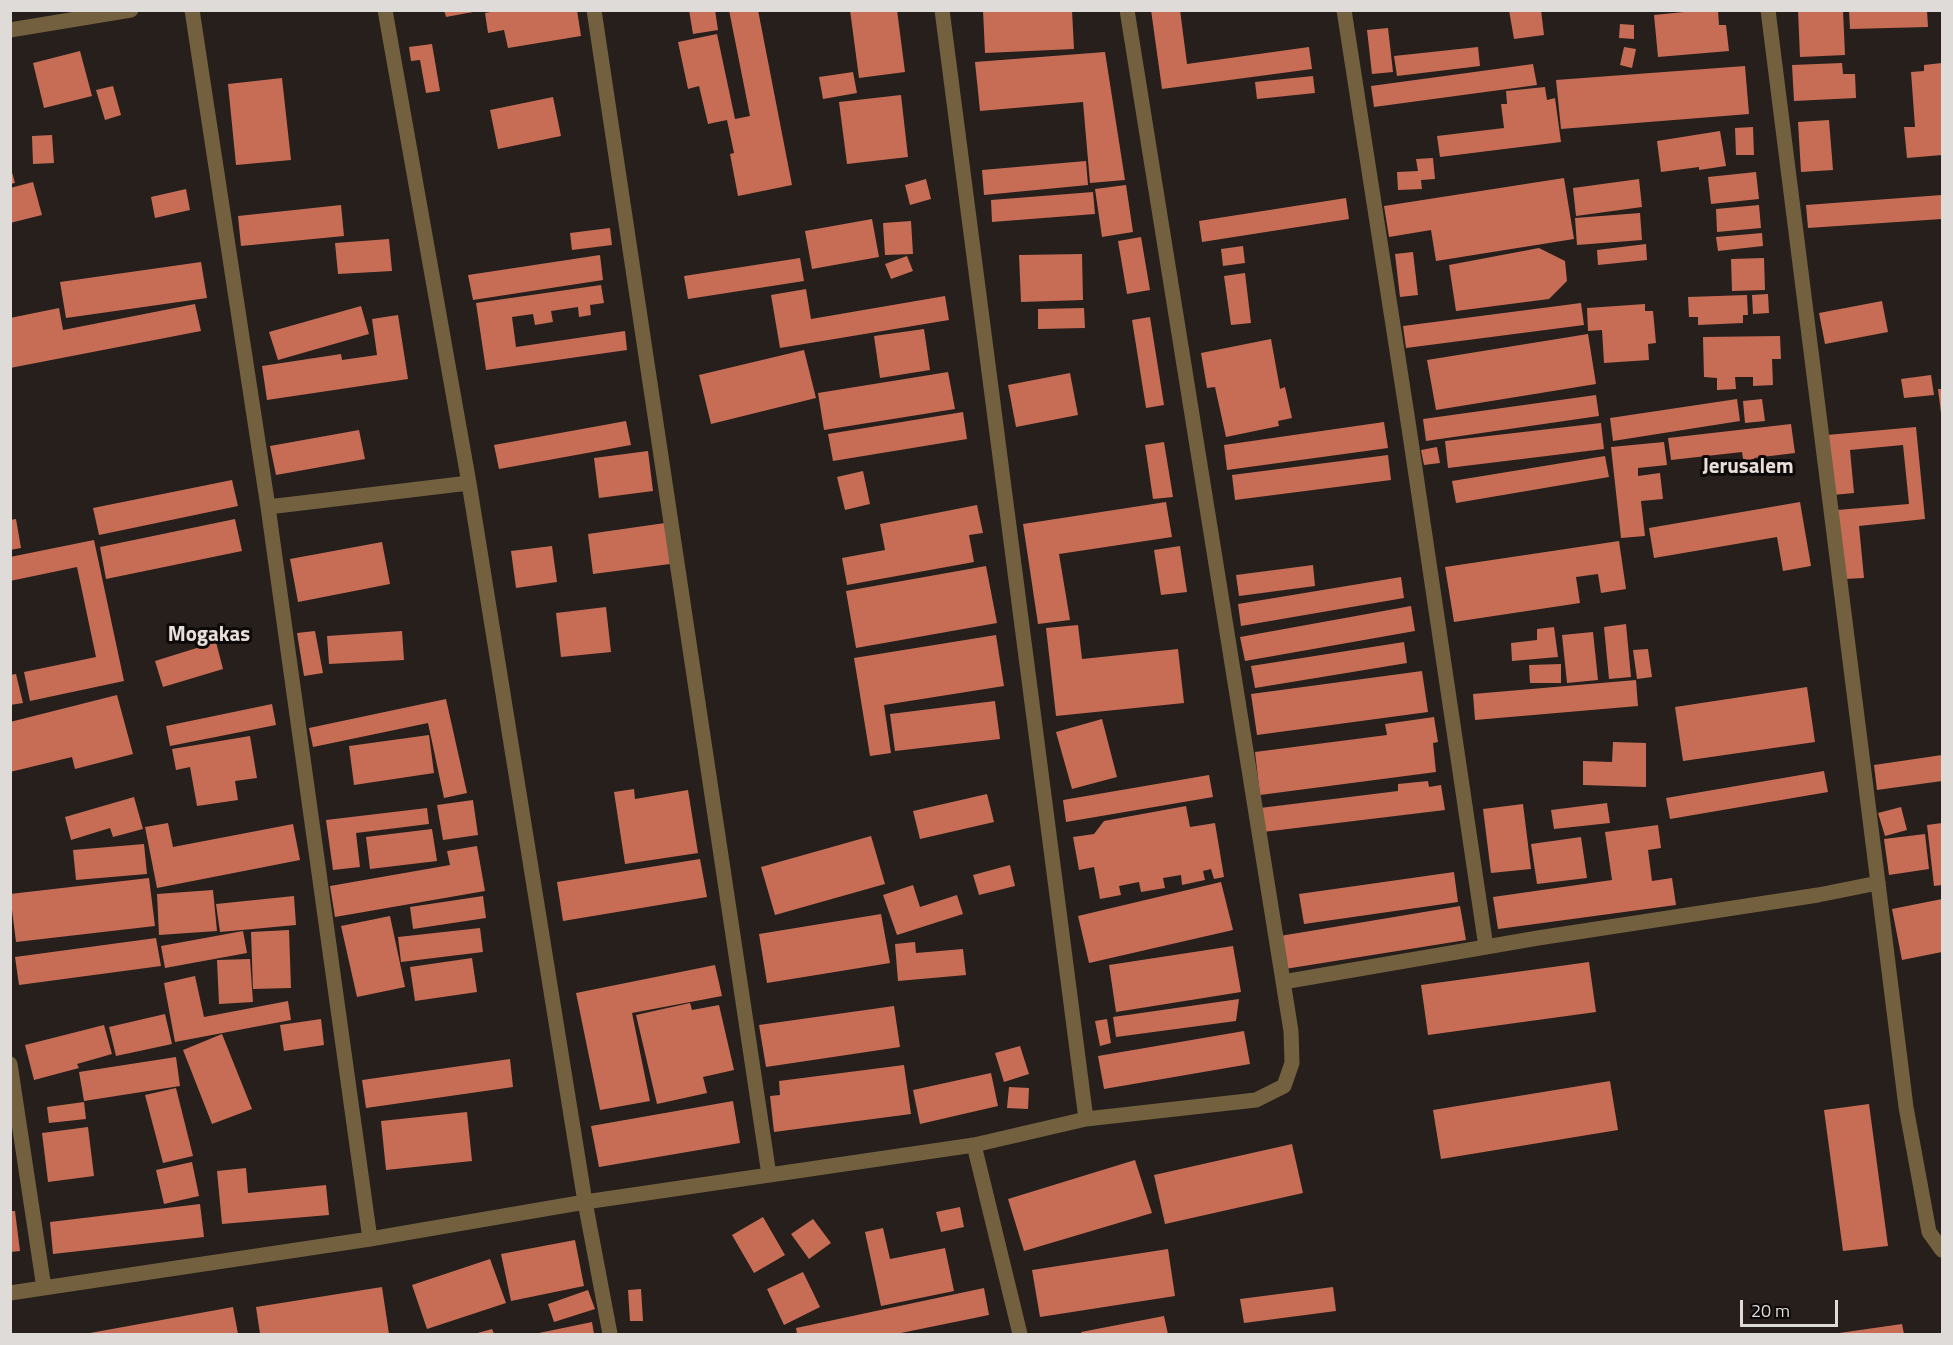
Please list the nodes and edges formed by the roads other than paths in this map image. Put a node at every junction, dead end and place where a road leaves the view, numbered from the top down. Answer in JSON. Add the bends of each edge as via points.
{"nodes":[{"id":1,"x":131,"y":10,"type":"edge"},
{"id":2,"x":192,"y":10,"type":"edge"},
{"id":3,"x":385,"y":10,"type":"edge"},
{"id":4,"x":594,"y":10,"type":"edge"},
{"id":5,"x":942,"y":10,"type":"edge"},
{"id":6,"x":1127,"y":10,"type":"edge"},
{"id":7,"x":1344,"y":10,"type":"edge"},
{"id":8,"x":1768,"y":10,"type":"edge"},
{"id":9,"x":10,"y":30,"type":"edge"},
{"id":10,"x":469,"y":483,"type":"junction"},
{"id":11,"x":268,"y":507,"type":"junction"},
{"id":12,"x":1878,"y":883,"type":"junction"},
{"id":13,"x":1486,"y":947,"type":"junction"},
{"id":14,"x":1283,"y":982,"type":"junction"},
{"id":15,"x":10,"y":1064,"type":"edge"},
{"id":16,"x":1086,"y":1119,"type":"junction"},
{"id":17,"x":974,"y":1144,"type":"junction"},
{"id":18,"x":769,"y":1175,"type":"junction"},
{"id":19,"x":585,"y":1202,"type":"junction"},
{"id":20,"x":370,"y":1239,"type":"junction"},
{"id":21,"x":1942,"y":1250,"type":"edge"},
{"id":22,"x":44,"y":1288,"type":"junction"},
{"id":23,"x":10,"y":1293,"type":"edge"},
{"id":24,"x":610,"y":1335,"type":"edge"},
{"id":25,"x":1020,"y":1335,"type":"edge"}],
"edges":[{"from":1,"to":9,"type":"street"},
{"from":2,"to":11,"type":"street"},
{"from":3,"to":10,"type":"street"},
{"from":4,"to":18,"type":"street"},
{"from":5,"to":16,"type":"street"},
{"from":6,"to":14,"type":"street"},
{"from":7,"to":13,"type":"street"},
{"from":8,"to":12,"type":"street"},
{"from":10,"to":11,"type":"street"},
{"from":10,"to":19,"type":"street"},
{"from":11,"to":20,"type":"street"},
{"from":12,"to":13,"type":"street"},
{"from":12,"to":21,"type":"street","via":[[1906,1107],[1929,1232]]},
{"from":13,"to":14,"type":"street"},
{"from":14,"to":16,"type":"street","via":[[1292,1063],[1284,1086],[1256,1100]]},
{"from":15,"to":22,"type":"street"},
{"from":16,"to":17,"type":"street"},
{"from":17,"to":18,"type":"street"},
{"from":17,"to":25,"type":"street"},
{"from":18,"to":19,"type":"street"},
{"from":19,"to":20,"type":"street"},
{"from":19,"to":24,"type":"street"},
{"from":20,"to":22,"type":"street"},
{"from":22,"to":23,"type":"street"}]}
